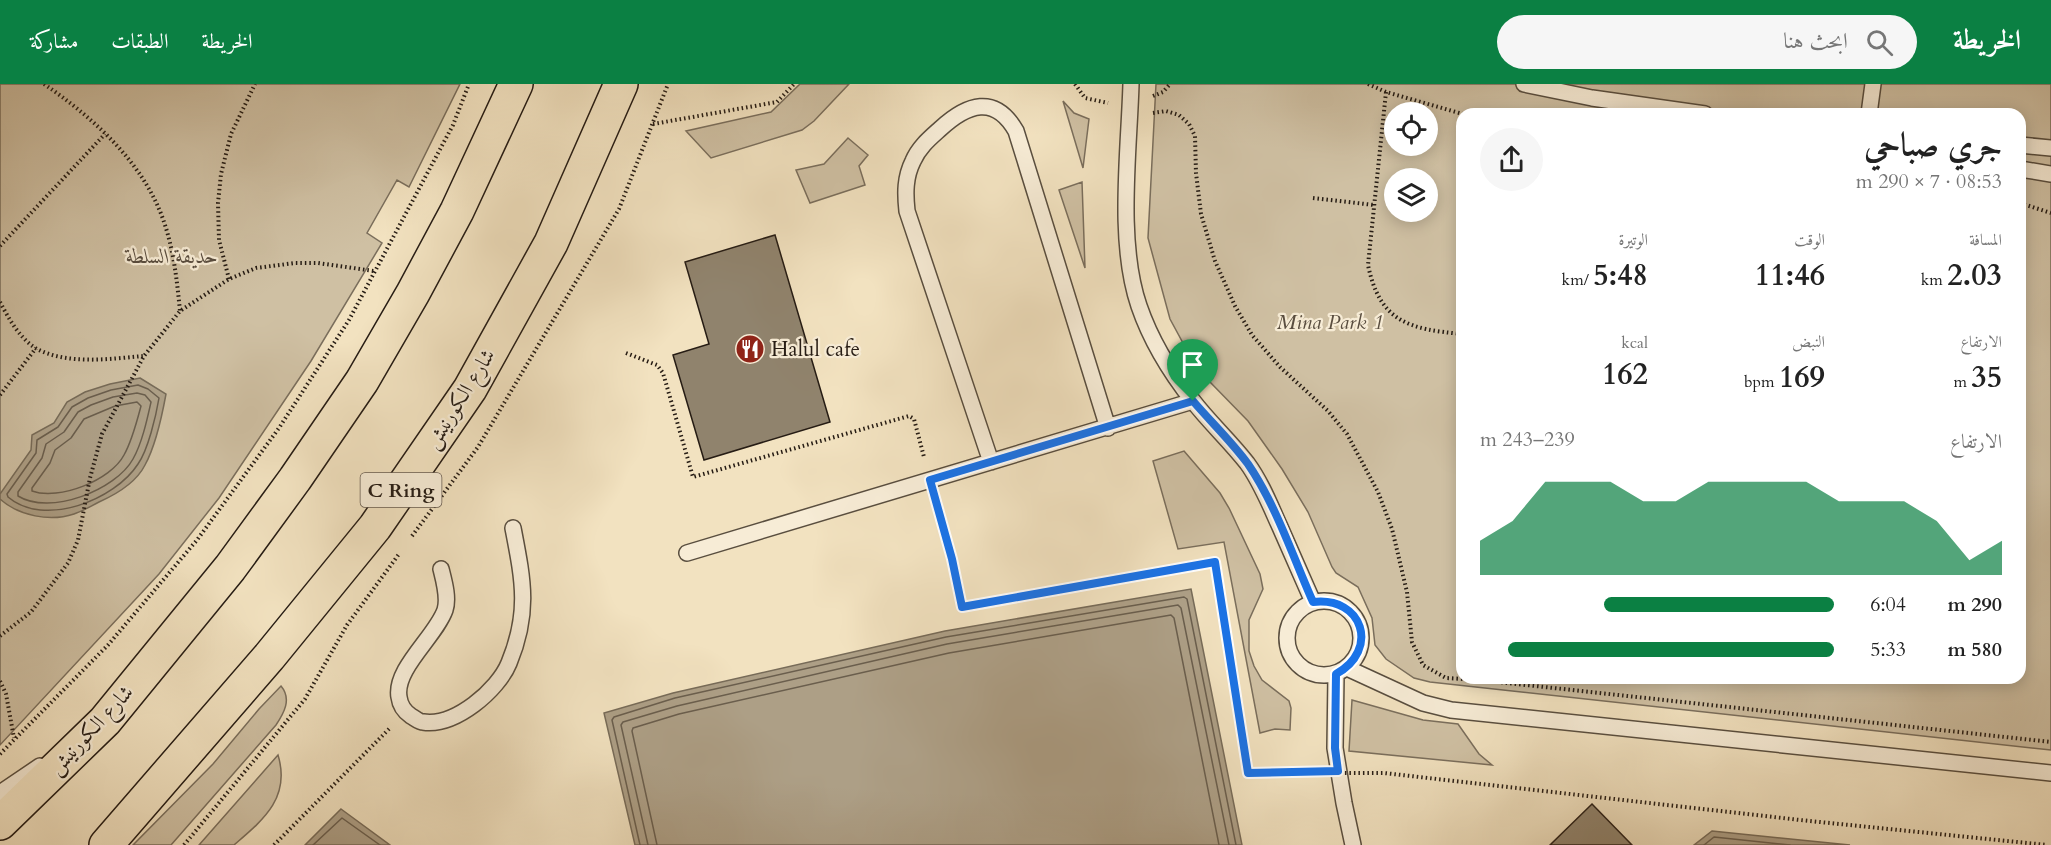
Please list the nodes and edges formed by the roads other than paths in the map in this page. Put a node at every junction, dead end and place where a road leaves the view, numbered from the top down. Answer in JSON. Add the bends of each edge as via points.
{"nodes":[{"id":1,"x":516,"y":84,"type":"edge"},
{"id":2,"x":621,"y":84,"type":"edge"},
{"id":3,"x":1131,"y":84,"type":"edge"},
{"id":4,"x":1524,"y":84,"type":"edge"},
{"id":5,"x":1873,"y":84,"type":"edge"},
{"id":6,"x":1663,"y":108,"type":"edge"},
{"id":7,"x":1870,"y":108,"type":"edge"},
{"id":8,"x":2026,"y":146,"type":"edge"},
{"id":9,"x":2051,"y":148,"type":"edge"},
{"id":10,"x":2026,"y":170,"type":"edge"},
{"id":11,"x":2051,"y":174,"type":"edge"},
{"id":12,"x":1193,"y":401,"type":"junction"},
{"id":13,"x":1108,"y":428,"type":"junction"},
{"id":14,"x":991,"y":462,"type":"junction"},
{"id":15,"x":513,"y":528,"type":"dead end"},
{"id":16,"x":687,"y":553,"type":"dead end"},
{"id":17,"x":441,"y":569,"type":"dead end"},
{"id":18,"x":1313,"y":602,"type":"junction"},
{"id":19,"x":1341,"y":671,"type":"junction"},
{"id":20,"x":105,"y":721,"type":"junction"},
{"id":21,"x":2051,"y":773,"type":"edge"},
{"id":22,"x":0,"y":794,"type":"edge"},
{"id":23,"x":0,"y":823,"type":"edge"},
{"id":24,"x":106,"y":845,"type":"edge"},
{"id":25,"x":1353,"y":845,"type":"edge"}],
"edges":[{"from":1,"to":20,"type":"highway","name":"شارع الكورنيش","via":[[457,211],[362,381],[230,568]]},
{"from":2,"to":24,"type":"highway","name":"شارع الكورنيش","number":"C Ring","via":[[551,243],[470,389],[375,527],[269,657]]},
{"from":3,"to":12,"type":"lane","via":[[1126,226],[1129,266],[1138,305],[1153,342]]},
{"from":4,"to":6,"type":"lane"},
{"from":5,"to":7,"type":"lane"},
{"from":8,"to":9,"type":"lane"},
{"from":10,"to":11,"type":"lane"},
{"from":12,"to":13,"type":"lane"},
{"from":12,"to":18,"type":"lane","via":[[1255,476]]},
{"from":13,"to":14,"type":"lane"},
{"from":13,"to":14,"type":"lane","via":[[1016,131],[1001,112],[977,106],[965,109],[923,145],[913,160],[905,193],[907,211]]},
{"from":14,"to":16,"type":"lane"},
{"from":15,"to":17,"type":"lane","via":[[524,610],[509,663],[497,684],[479,700],[442,721],[422,722],[406,712],[399,697],[401,679],[446,608]]},
{"from":18,"to":19,"type":"lane","via":[[1339,604],[1357,621],[1361,646],[1356,658]]},
{"from":18,"to":19,"type":"lane","via":[[1301,608],[1288,630],[1291,655],[1310,673],[1323,676]]},
{"from":19,"to":21,"type":"lane","via":[[1451,710]]},
{"from":19,"to":25,"type":"lane","via":[[1335,748]]},
{"from":20,"to":22,"type":"lane"},
{"from":20,"to":23,"type":"highway","name":"شارع الكورنيش"}]}
